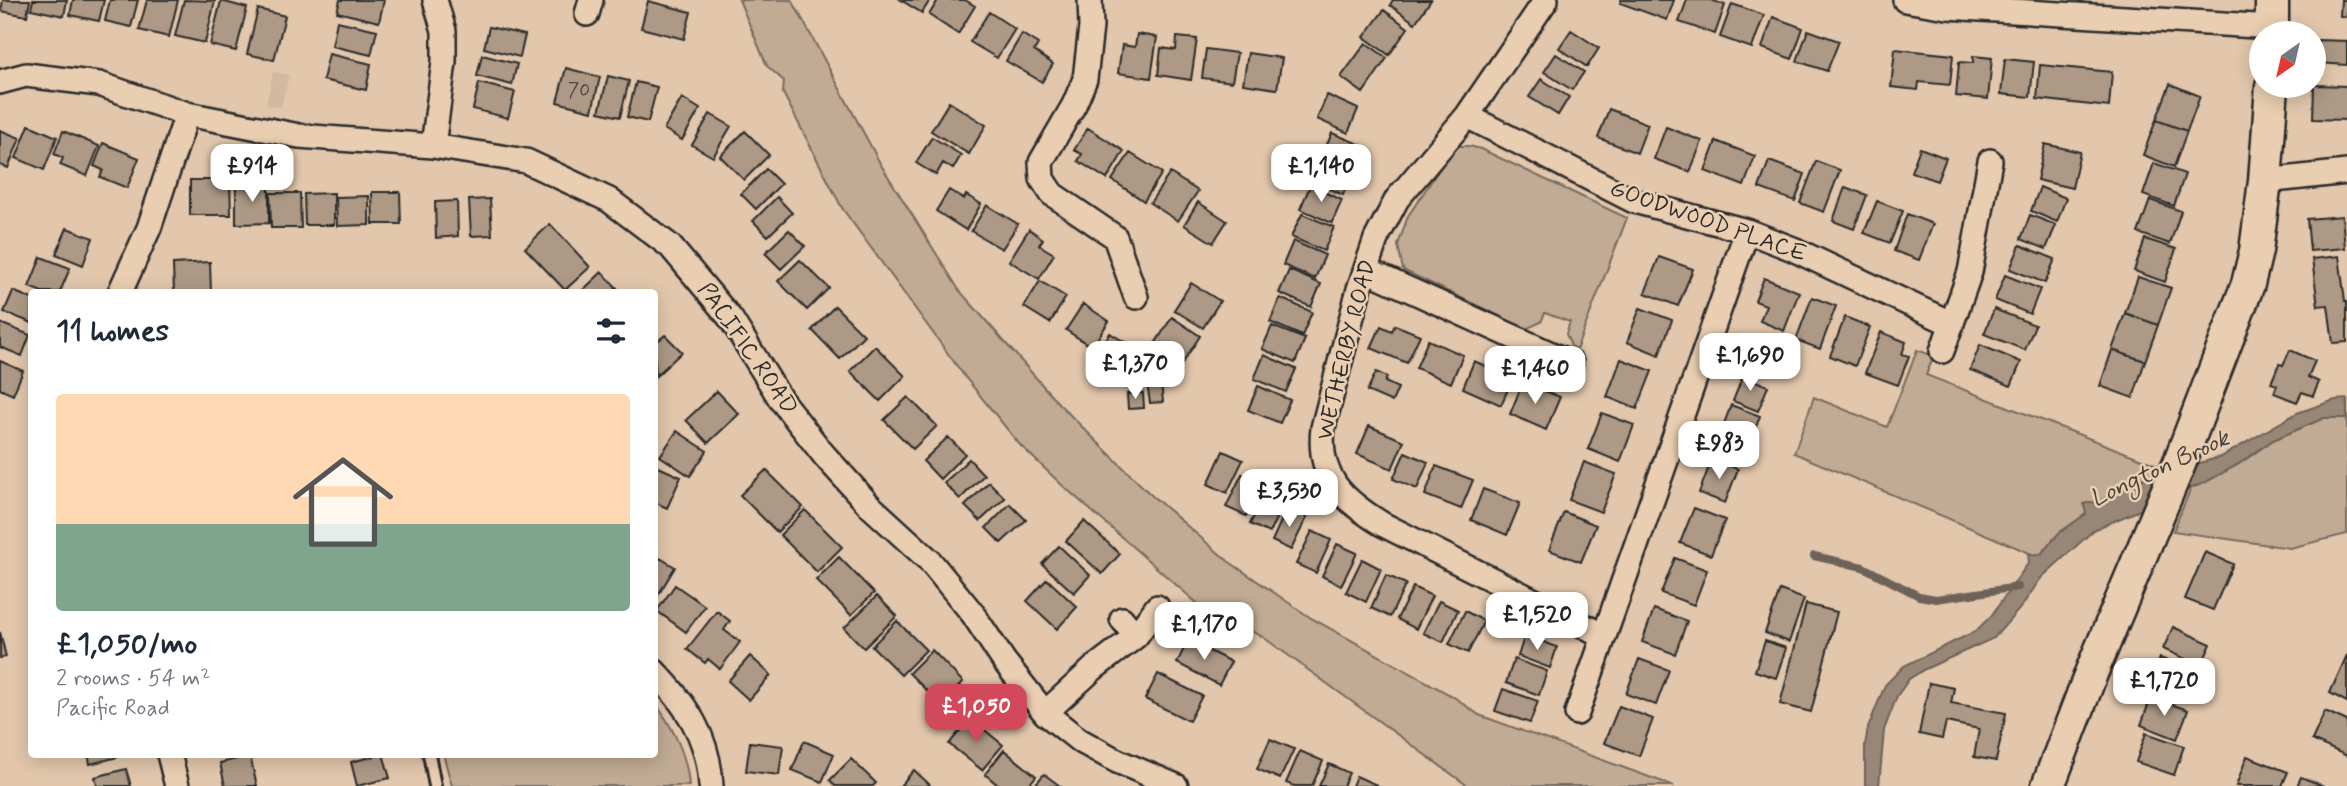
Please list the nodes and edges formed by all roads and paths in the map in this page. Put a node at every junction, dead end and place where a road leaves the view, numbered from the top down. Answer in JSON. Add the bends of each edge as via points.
{"nodes":[{"id":1,"x":435,"y":0,"type":"edge"},
{"id":2,"x":1090,"y":0,"type":"edge"},
{"id":3,"x":1546,"y":0,"type":"edge"},
{"id":4,"x":1905,"y":0,"type":"edge"},
{"id":5,"x":2272,"y":20,"type":"edge"},
{"id":6,"x":0,"y":82,"type":"edge"},
{"id":7,"x":2271,"y":98,"type":"edge"},
{"id":8,"x":187,"y":114,"type":"junction"},
{"id":9,"x":1467,"y":116,"type":"junction"},
{"id":10,"x":433,"y":146,"type":"junction"},
{"id":11,"x":1990,"y":161,"type":"dead end"},
{"id":12,"x":2347,"y":172,"type":"edge"},
{"id":13,"x":2265,"y":181,"type":"junction"},
{"id":14,"x":1747,"y":231,"type":"junction"},
{"id":15,"x":1366,"y":270,"type":"junction"},
{"id":16,"x":121,"y":289,"type":"edge"},
{"id":17,"x":1136,"y":297,"type":"dead end"},
{"id":18,"x":1952,"y":324,"type":"junction"},
{"id":19,"x":1559,"y":351,"type":"dead end"},
{"id":20,"x":1942,"y":351,"type":"dead end"},
{"id":21,"x":1157,"y":607,"type":"dead end"},
{"id":22,"x":1604,"y":636,"type":"junction"},
{"id":23,"x":658,"y":675,"type":"edge"},
{"id":24,"x":1045,"y":713,"type":"junction"},
{"id":25,"x":1577,"y":713,"type":"dead end"},
{"id":26,"x":170,"y":758,"type":"edge"},
{"id":27,"x":430,"y":758,"type":"edge"},
{"id":28,"x":177,"y":786,"type":"edge"},
{"id":29,"x":435,"y":786,"type":"edge"},
{"id":30,"x":712,"y":786,"type":"edge"},
{"id":31,"x":1176,"y":786,"type":"edge"},
{"id":32,"x":2048,"y":786,"type":"edge"}],
"edges":[{"from":1,"to":10,"type":"street","via":[[444,31],[444,62]]},
{"from":2,"to":17,"type":"street","via":[[1085,79],[1044,155],[1042,179],[1052,194],[1115,237]]},
{"from":3,"to":9,"type":"street","name":"WETHERBY ROAD"},
{"from":4,"to":5,"type":"street","via":[[1947,7]]},
{"from":6,"to":8,"type":"street","name":"PACIFIC ROAD","via":[[26,75],[99,85]]},
{"from":7,"to":13,"type":"street"},
{"from":8,"to":10,"type":"street","name":"PACIFIC ROAD","via":[[299,136]]},
{"from":8,"to":16,"type":"street","via":[[149,228]]},
{"from":9,"to":14,"type":"street","name":"GOODWOOD PLACE","via":[[1634,201]]},
{"from":9,"to":15,"type":"street","name":"WETHERBY ROAD","via":[[1397,200]]},
{"from":10,"to":24,"type":"street","name":"PACIFIC ROAD","via":[[526,161],[609,200],[670,246],[730,319],[781,400],[824,455],[870,506],[929,560]]},
{"from":11,"to":18,"type":"street","via":[[1970,272]]},
{"from":12,"to":13,"type":"street"},
{"from":13,"to":32,"type":"street","via":[[2248,284]]},
{"from":14,"to":18,"type":"street","name":"GOODWOOD PLACE"},
{"from":14,"to":22,"type":"street"},
{"from":15,"to":19,"type":"street"},
{"from":15,"to":22,"type":"street","name":"WETHERBY ROAD","via":[[1323,428],[1321,448],[1331,480],[1382,524]]},
{"from":18,"to":20,"type":"street"},
{"from":21,"to":24,"type":"street","via":[[1129,627],[1094,668]]},
{"from":22,"to":25,"type":"street"},
{"from":23,"to":30,"type":"street","via":[[701,733]]},
{"from":24,"to":31,"type":"street","name":"PACIFIC ROAD","via":[[1079,740]]},
{"from":26,"to":28,"type":"street"},
{"from":27,"to":29,"type":"lane"}]}
